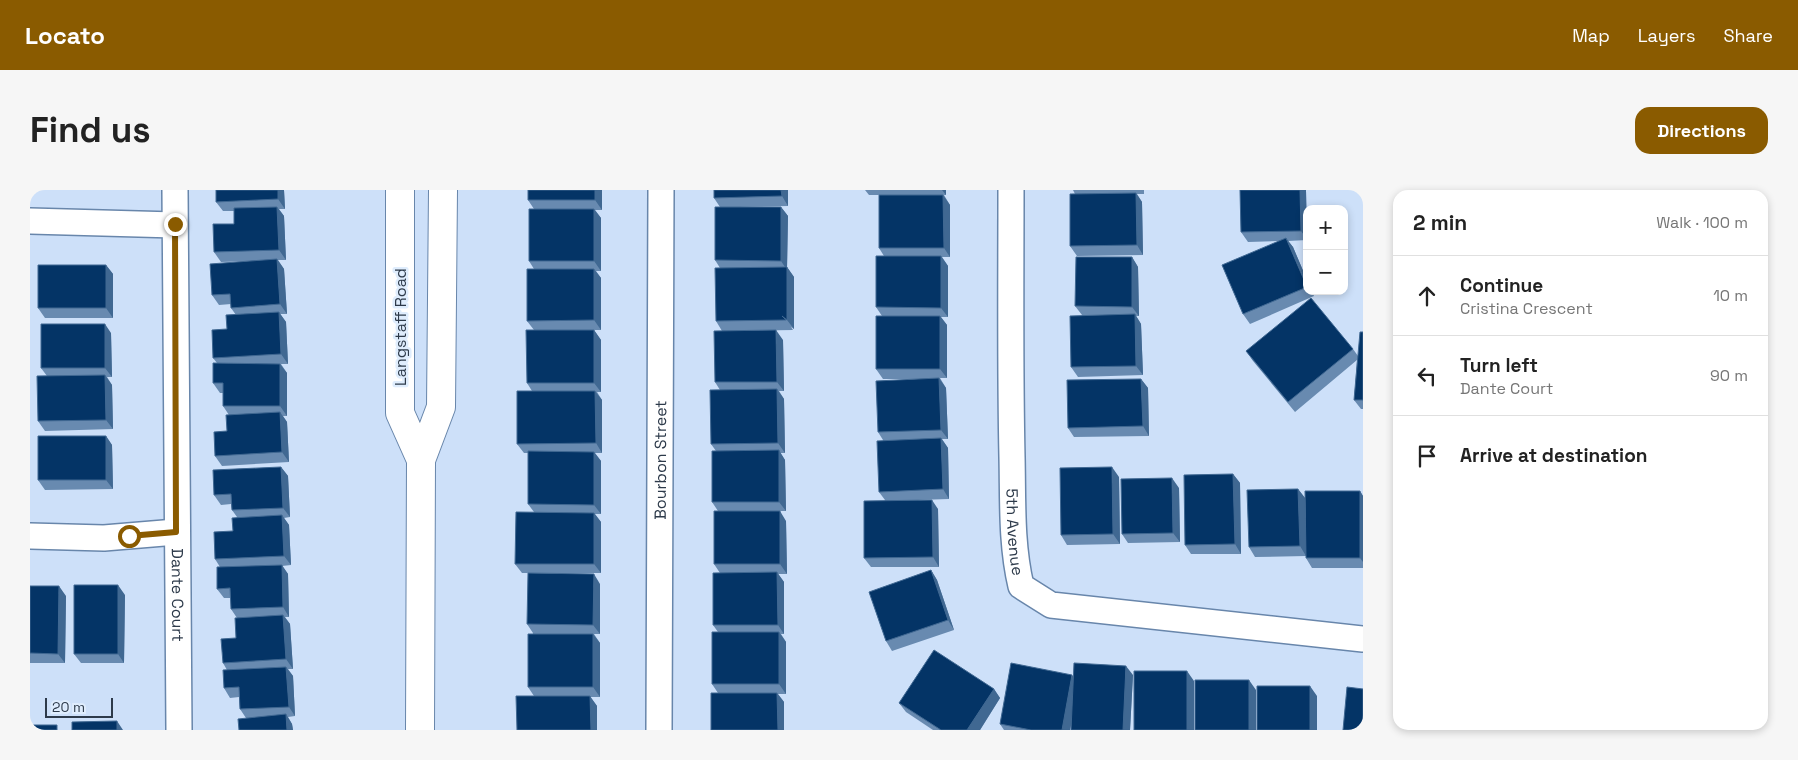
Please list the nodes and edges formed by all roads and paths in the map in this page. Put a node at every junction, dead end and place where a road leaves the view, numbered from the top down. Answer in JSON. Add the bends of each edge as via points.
{"nodes":[{"id":1,"x":175,"y":190,"type":"edge"},
{"id":2,"x":400,"y":190,"type":"edge"},
{"id":3,"x":443,"y":190,"type":"edge"},
{"id":4,"x":661,"y":190,"type":"edge"},
{"id":5,"x":1011,"y":190,"type":"edge"},
{"id":6,"x":30,"y":221,"type":"edge"},
{"id":7,"x":175,"y":224,"type":"junction"},
{"id":8,"x":421,"y":460,"type":"junction"},
{"id":9,"x":176,"y":532,"type":"junction"},
{"id":10,"x":30,"y":536,"type":"edge"},
{"id":11,"x":1363,"y":639,"type":"edge"},
{"id":12,"x":179,"y":730,"type":"edge"},
{"id":13,"x":420,"y":730,"type":"edge"},
{"id":14,"x":659,"y":730,"type":"edge"}],
"edges":[{"from":1,"to":7,"type":"street","name":"Dante Court"},
{"from":2,"to":8,"type":"main road","name":"Langstaff Road","via":[[400,413]]},
{"from":3,"to":8,"type":"main road","name":"Langstaff Road","via":[[441,407]]},
{"from":4,"to":14,"type":"street","name":"Bourbon Street"},
{"from":5,"to":11,"type":"street","name":"5th Avenue","via":[[1010,402],[1014,541],[1016,567],[1022,586],[1051,605]]},
{"from":6,"to":7,"type":"street"},
{"from":7,"to":9,"type":"street","name":"Dante Court"},
{"from":8,"to":13,"type":"main road","name":"Langstaff Road"},
{"from":9,"to":10,"type":"street","via":[[104,538]]},
{"from":9,"to":12,"type":"street","name":"Dante Court"}]}
